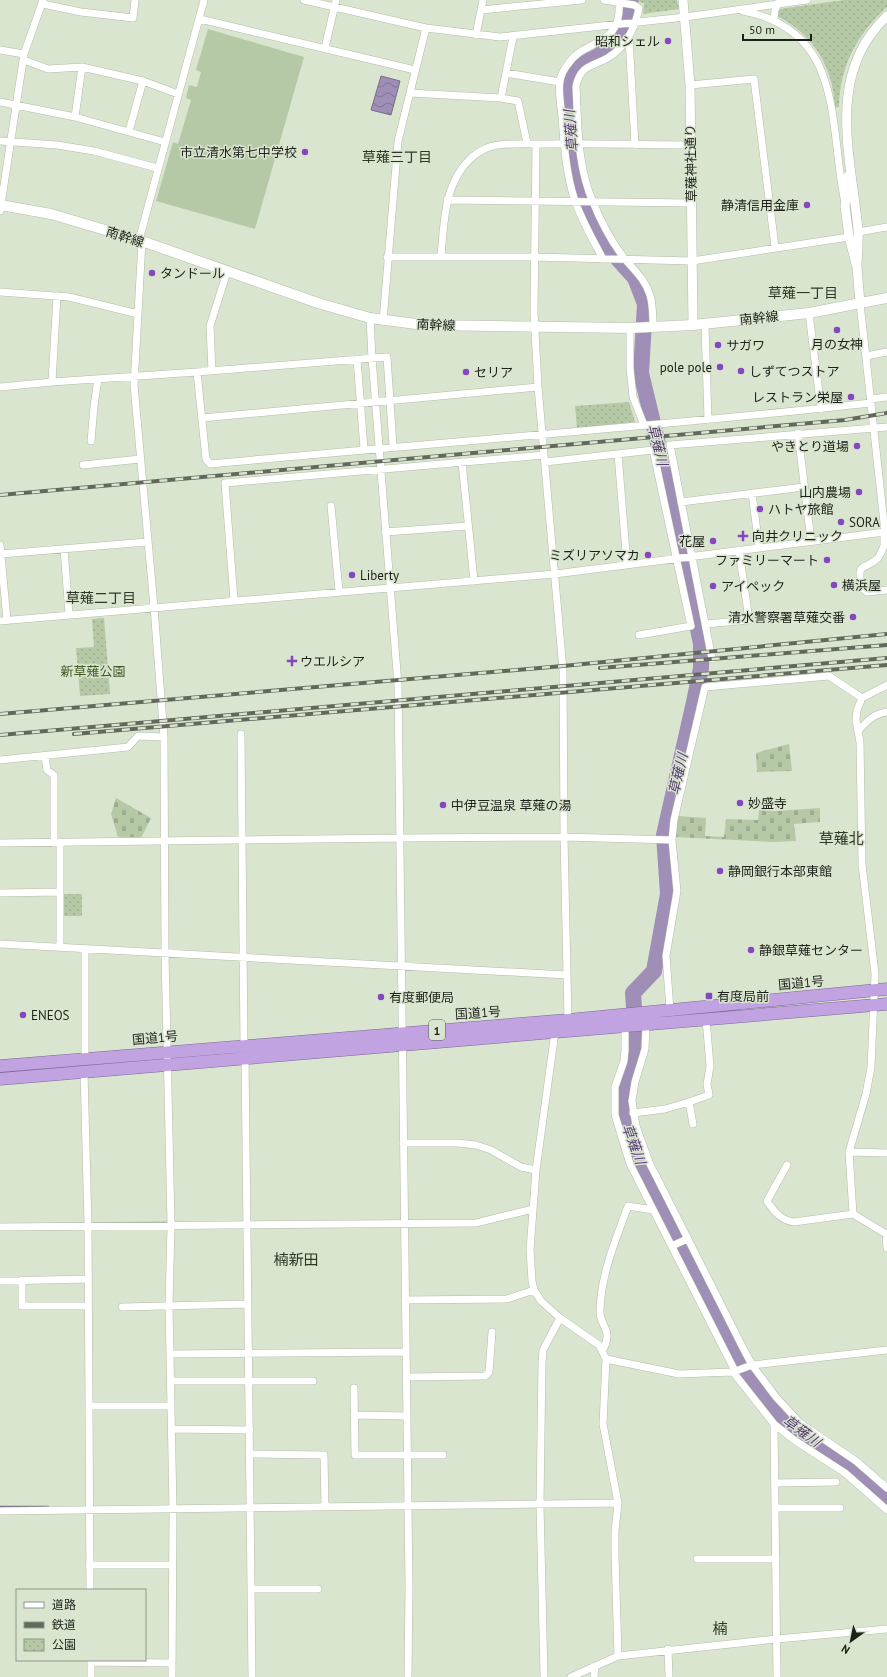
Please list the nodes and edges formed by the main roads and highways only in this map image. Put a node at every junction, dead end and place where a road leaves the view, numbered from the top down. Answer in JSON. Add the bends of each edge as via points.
{"nodes":[{"id":1,"x":0,"y":207,"type":"edge"},
{"id":2,"x":887,"y":298,"type":"edge"},
{"id":3,"x":887,"y":990,"type":"edge"},
{"id":4,"x":887,"y":1004,"type":"edge"},
{"id":5,"x":402,"y":1039,"type":"junction"},
{"id":6,"x":244,"y":1051,"type":"junction"},
{"id":7,"x":0,"y":1066,"type":"edge"},
{"id":8,"x":0,"y":1079,"type":"edge"}],
"edges":[{"from":1,"to":2,"type":"main road","name":"南幹線","via":[[51,214],[141,241],[318,303],[383,321],[424,325],[651,328],[809,313]]},
{"from":3,"to":5,"type":"highway","name":"国道1号","number":"1","via":[[568,1020]]},
{"from":4,"to":5,"type":"highway","name":"国道1号","number":"1","via":[[555,1032]]},
{"from":5,"to":6,"type":"highway","name":"国道1号","number":"1"},
{"from":6,"to":7,"type":"highway","name":"国道1号","number":"1","via":[[168,1051]]},
{"from":6,"to":8,"type":"highway","name":"国道1号","number":"1","via":[[168,1064]]}]}
